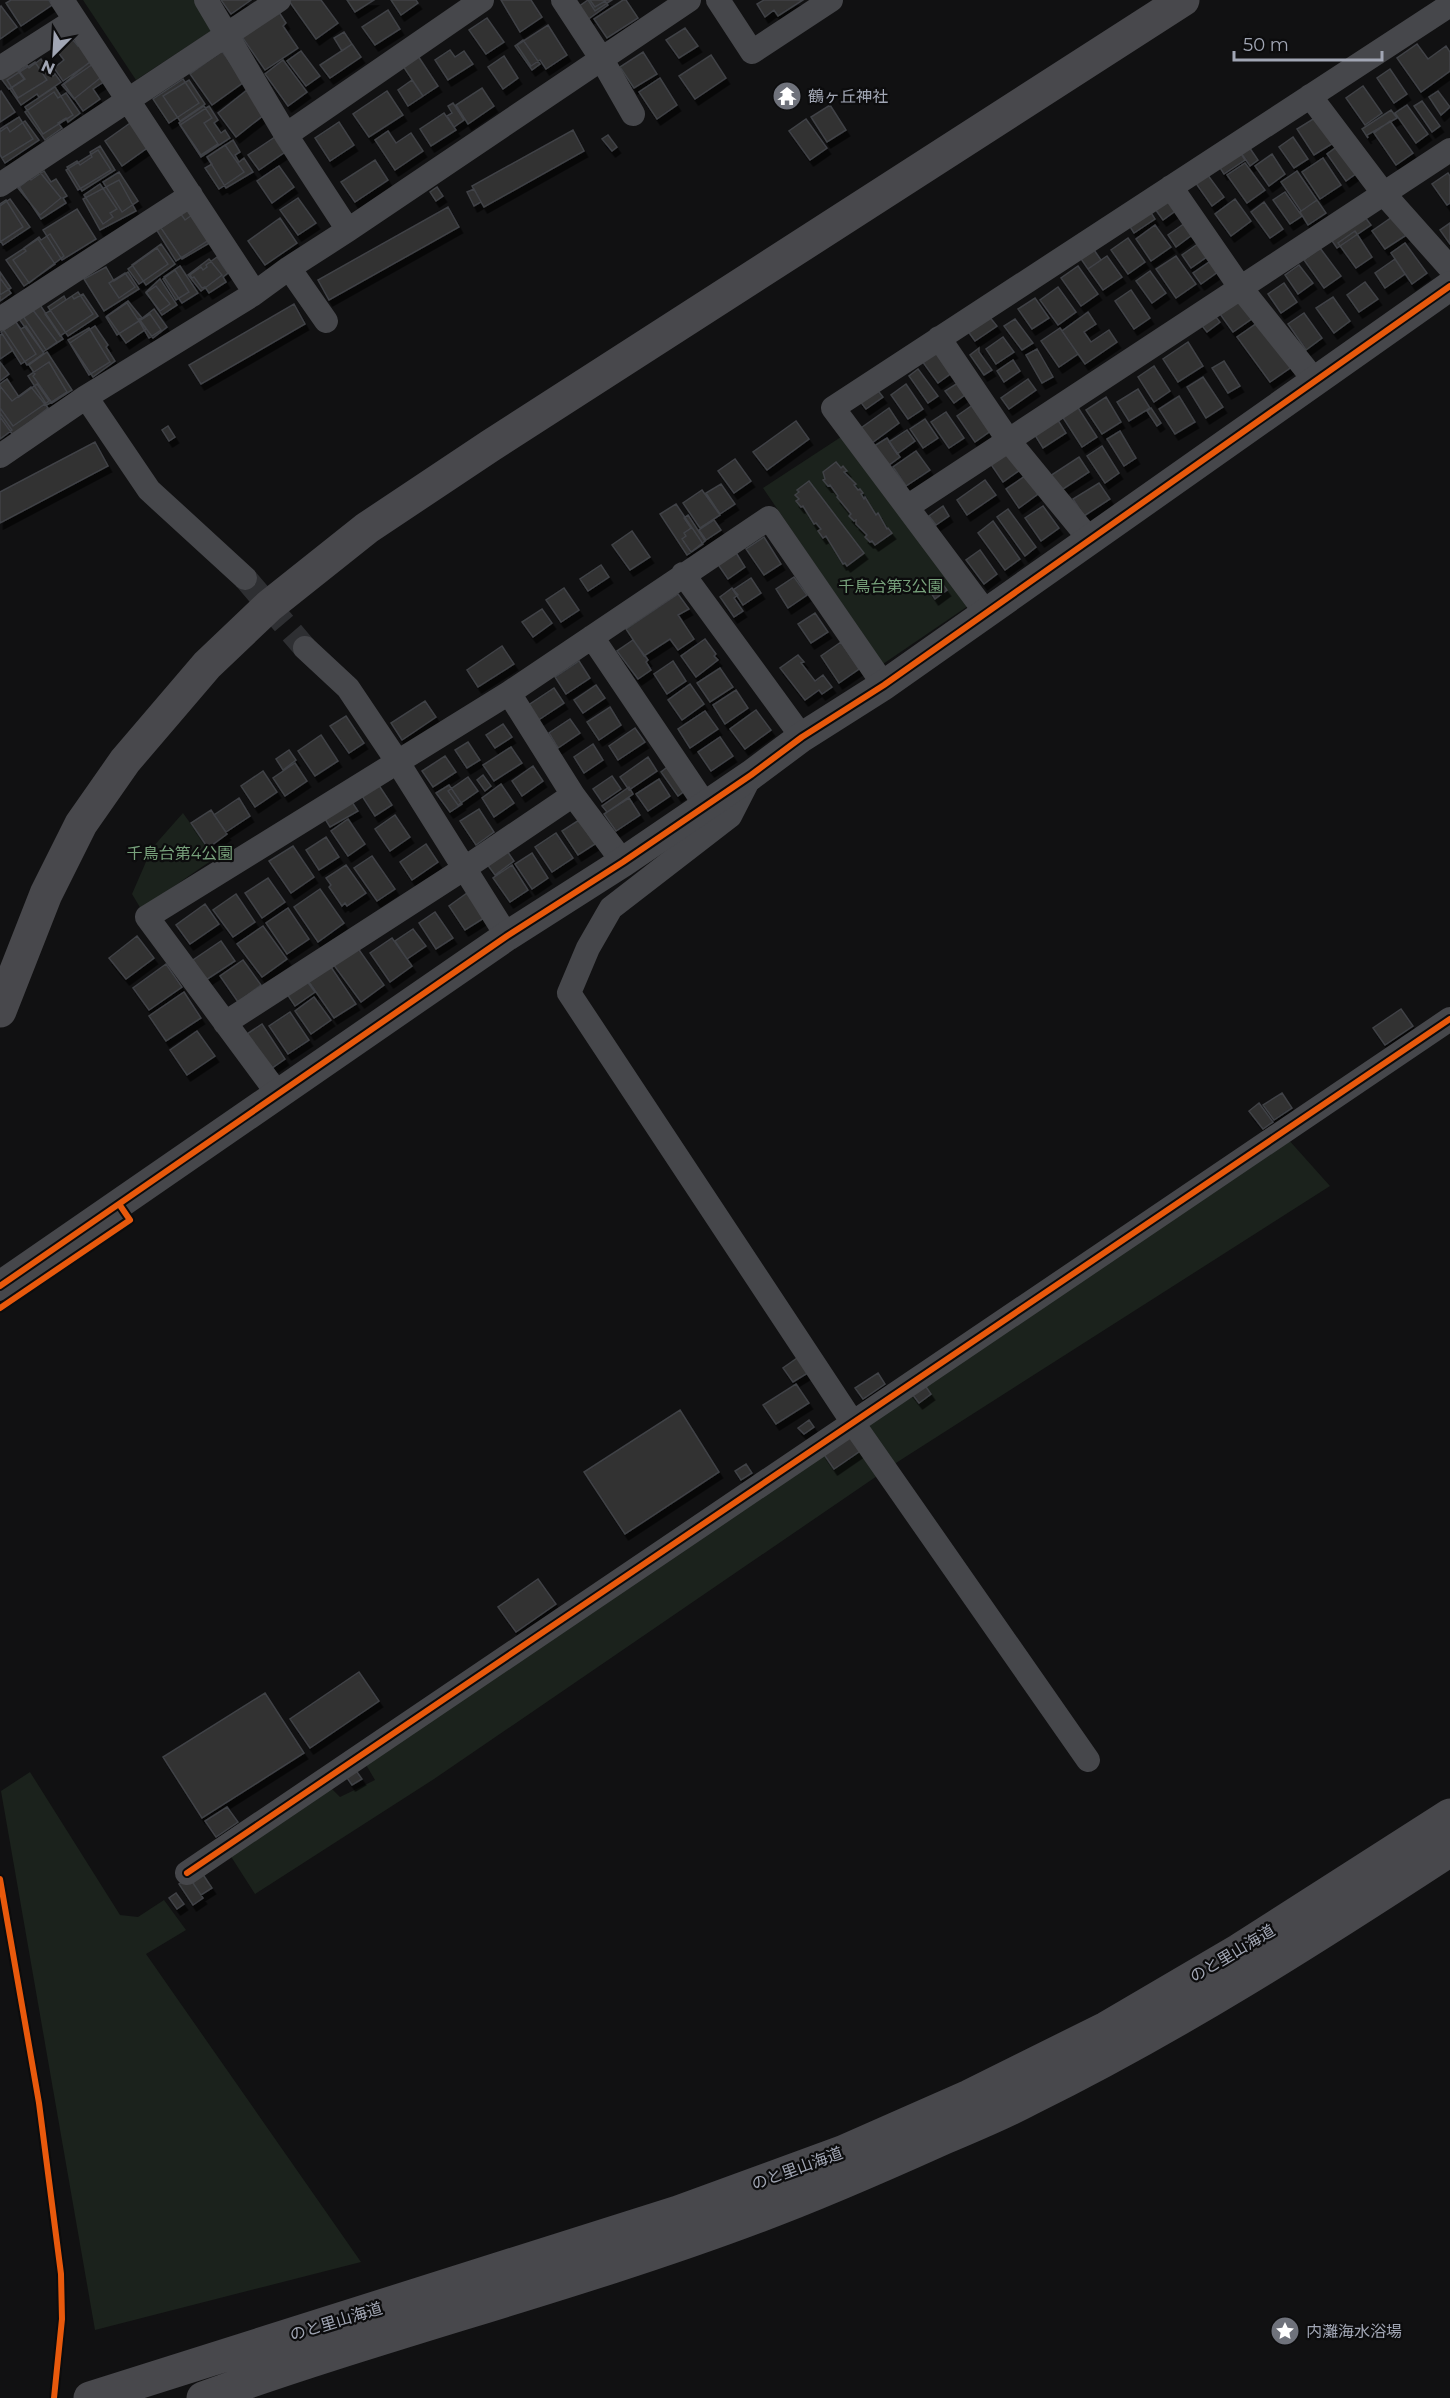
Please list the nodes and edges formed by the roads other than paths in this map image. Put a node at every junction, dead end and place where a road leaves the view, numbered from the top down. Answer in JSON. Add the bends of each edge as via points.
{"nodes":[{"id":1,"x":62,"y":0,"type":"edge"},
{"id":2,"x":206,"y":0,"type":"edge"},
{"id":3,"x":279,"y":0,"type":"edge"},
{"id":4,"x":482,"y":0,"type":"edge"},
{"id":5,"x":563,"y":0,"type":"edge"},
{"id":6,"x":689,"y":0,"type":"edge"},
{"id":7,"x":718,"y":0,"type":"edge"},
{"id":8,"x":831,"y":0,"type":"edge"},
{"id":9,"x":1183,"y":0,"type":"edge"},
{"id":10,"x":1450,"y":5,"type":"edge"},
{"id":11,"x":75,"y":20,"type":"junction"},
{"id":12,"x":227,"y":34,"type":"junction"},
{"id":13,"x":601,"y":58,"type":"junction"},
{"id":14,"x":0,"y":68,"type":"edge"},
{"id":15,"x":1310,"y":96,"type":"junction"},
{"id":16,"x":129,"y":101,"type":"junction"},
{"id":17,"x":633,"y":114,"type":"dead end"},
{"id":18,"x":286,"y":135,"type":"junction"},
{"id":19,"x":1450,"y":150,"type":"edge"},
{"id":20,"x":0,"y":185,"type":"edge"},
{"id":21,"x":1171,"y":187,"type":"junction"},
{"id":22,"x":1384,"y":194,"type":"junction"},
{"id":23,"x":191,"y":195,"type":"junction"},
{"id":24,"x":348,"y":230,"type":"junction"},
{"id":25,"x":289,"y":268,"type":"junction"},
{"id":26,"x":1450,"y":268,"type":"edge"},
{"id":27,"x":1450,"y":286,"type":"edge"},
{"id":28,"x":1240,"y":287,"type":"junction"},
{"id":29,"x":255,"y":293,"type":"junction"},
{"id":30,"x":0,"y":319,"type":"edge"},
{"id":31,"x":326,"y":321,"type":"dead end"},
{"id":32,"x":939,"y":338,"type":"junction"},
{"id":33,"x":1316,"y":382,"type":"junction"},
{"id":34,"x":86,"y":397,"type":"junction"},
{"id":35,"x":1010,"y":441,"type":"junction"},
{"id":36,"x":0,"y":456,"type":"edge"},
{"id":37,"x":907,"y":507,"type":"junction"},
{"id":38,"x":1091,"y":541,"type":"junction"},
{"id":39,"x":683,"y":574,"type":"junction"},
{"id":40,"x":245,"y":578,"type":"tunnel mouth"},
{"id":41,"x":987,"y":614,"type":"junction"},
{"id":42,"x":592,"y":637,"type":"junction"},
{"id":43,"x":305,"y":648,"type":"tunnel mouth"},
{"id":44,"x":884,"y":686,"type":"junction"},
{"id":45,"x":509,"y":693,"type":"junction"},
{"id":46,"x":802,"y":737,"type":"junction"},
{"id":47,"x":397,"y":761,"type":"junction"},
{"id":48,"x":751,"y":775,"type":"junction"},
{"id":49,"x":573,"y":795,"type":"junction"},
{"id":50,"x":706,"y":806,"type":"junction"},
{"id":51,"x":623,"y":862,"type":"junction"},
{"id":52,"x":465,"y":868,"type":"junction"},
{"id":53,"x":507,"y":936,"type":"junction"},
{"id":54,"x":0,"y":1011,"type":"edge"},
{"id":55,"x":1450,"y":1019,"type":"edge"},
{"id":56,"x":225,"y":1023,"type":"junction"},
{"id":57,"x":278,"y":1094,"type":"junction"},
{"id":58,"x":0,"y":1286,"type":"edge"},
{"id":59,"x":853,"y":1423,"type":"junction"},
{"id":60,"x":1088,"y":1760,"type":"dead end"},
{"id":61,"x":1450,"y":1815,"type":"edge"},
{"id":62,"x":1450,"y":1850,"type":"edge"},
{"id":63,"x":187,"y":1873,"type":"dead end"},
{"id":64,"x":90,"y":2398,"type":"edge"},
{"id":65,"x":203,"y":2398,"type":"edge"}],
"edges":[{"from":1,"to":11,"type":"street"},
{"from":2,"to":12,"type":"street"},
{"from":3,"to":12,"type":"street"},
{"from":4,"to":18,"type":"street"},
{"from":5,"to":13,"type":"street"},
{"from":6,"to":13,"type":"street"},
{"from":7,"to":8,"type":"street","via":[[752,52]]},
{"from":9,"to":54,"type":"highway","via":[[490,446],[367,528],[269,606],[207,666],[155,726],[81,824],[46,894]]},
{"from":10,"to":15,"type":"street"},
{"from":11,"to":14,"type":"street"},
{"from":11,"to":16,"type":"street"},
{"from":12,"to":16,"type":"street"},
{"from":12,"to":18,"type":"street"},
{"from":13,"to":17,"type":"street"},
{"from":13,"to":24,"type":"street"},
{"from":15,"to":21,"type":"street"},
{"from":15,"to":22,"type":"street"},
{"from":16,"to":20,"type":"street"},
{"from":16,"to":23,"type":"street"},
{"from":18,"to":24,"type":"street"},
{"from":19,"to":22,"type":"street"},
{"from":21,"to":28,"type":"street"},
{"from":21,"to":32,"type":"street"},
{"from":22,"to":26,"type":"street"},
{"from":22,"to":28,"type":"street"},
{"from":23,"to":29,"type":"street"},
{"from":23,"to":30,"type":"street"},
{"from":24,"to":25,"type":"street"},
{"from":25,"to":29,"type":"street"},
{"from":25,"to":31,"type":"street"},
{"from":27,"to":33,"type":"street"},
{"from":28,"to":33,"type":"street"},
{"from":28,"to":35,"type":"street"},
{"from":29,"to":34,"type":"street"},
{"from":32,"to":35,"type":"street"},
{"from":32,"to":37,"type":"street","via":[[833,408]]},
{"from":33,"to":38,"type":"street"},
{"from":34,"to":36,"type":"street"},
{"from":34,"to":40,"type":"street","via":[[149,490]]},
{"from":35,"to":37,"type":"street"},
{"from":35,"to":38,"type":"street"},
{"from":37,"to":41,"type":"street"},
{"from":38,"to":41,"type":"street"},
{"from":39,"to":42,"type":"street"},
{"from":39,"to":44,"type":"street","via":[[769,518]]},
{"from":39,"to":46,"type":"street"},
{"from":41,"to":44,"type":"street"},
{"from":42,"to":45,"type":"street"},
{"from":42,"to":50,"type":"street"},
{"from":43,"to":47,"type":"street","via":[[348,688]]},
{"from":44,"to":46,"type":"street"},
{"from":45,"to":47,"type":"street"},
{"from":45,"to":49,"type":"street"},
{"from":46,"to":48,"type":"street"},
{"from":47,"to":52,"type":"street"},
{"from":47,"to":56,"type":"street","via":[[147,917]]},
{"from":48,"to":50,"type":"street"},
{"from":48,"to":59,"type":"street","via":[[730,816],[611,908],[569,993]]},
{"from":49,"to":51,"type":"street"},
{"from":49,"to":52,"type":"street"},
{"from":50,"to":51,"type":"street"},
{"from":51,"to":53,"type":"street"},
{"from":52,"to":53,"type":"street"},
{"from":52,"to":56,"type":"street"},
{"from":53,"to":57,"type":"street"},
{"from":55,"to":59,"type":"street"},
{"from":56,"to":57,"type":"street"},
{"from":57,"to":58,"type":"street"},
{"from":59,"to":60,"type":"street"},
{"from":59,"to":63,"type":"street"},
{"from":61,"to":64,"type":"highway","name":"のと里山海道","via":[[1239,1950],[1106,2028],[969,2096],[852,2147],[678,2212]]},
{"from":62,"to":65,"type":"highway","name":"のと里山海道","via":[[1305,1945],[1153,2034],[1030,2100],[891,2162],[758,2217]]}]}
